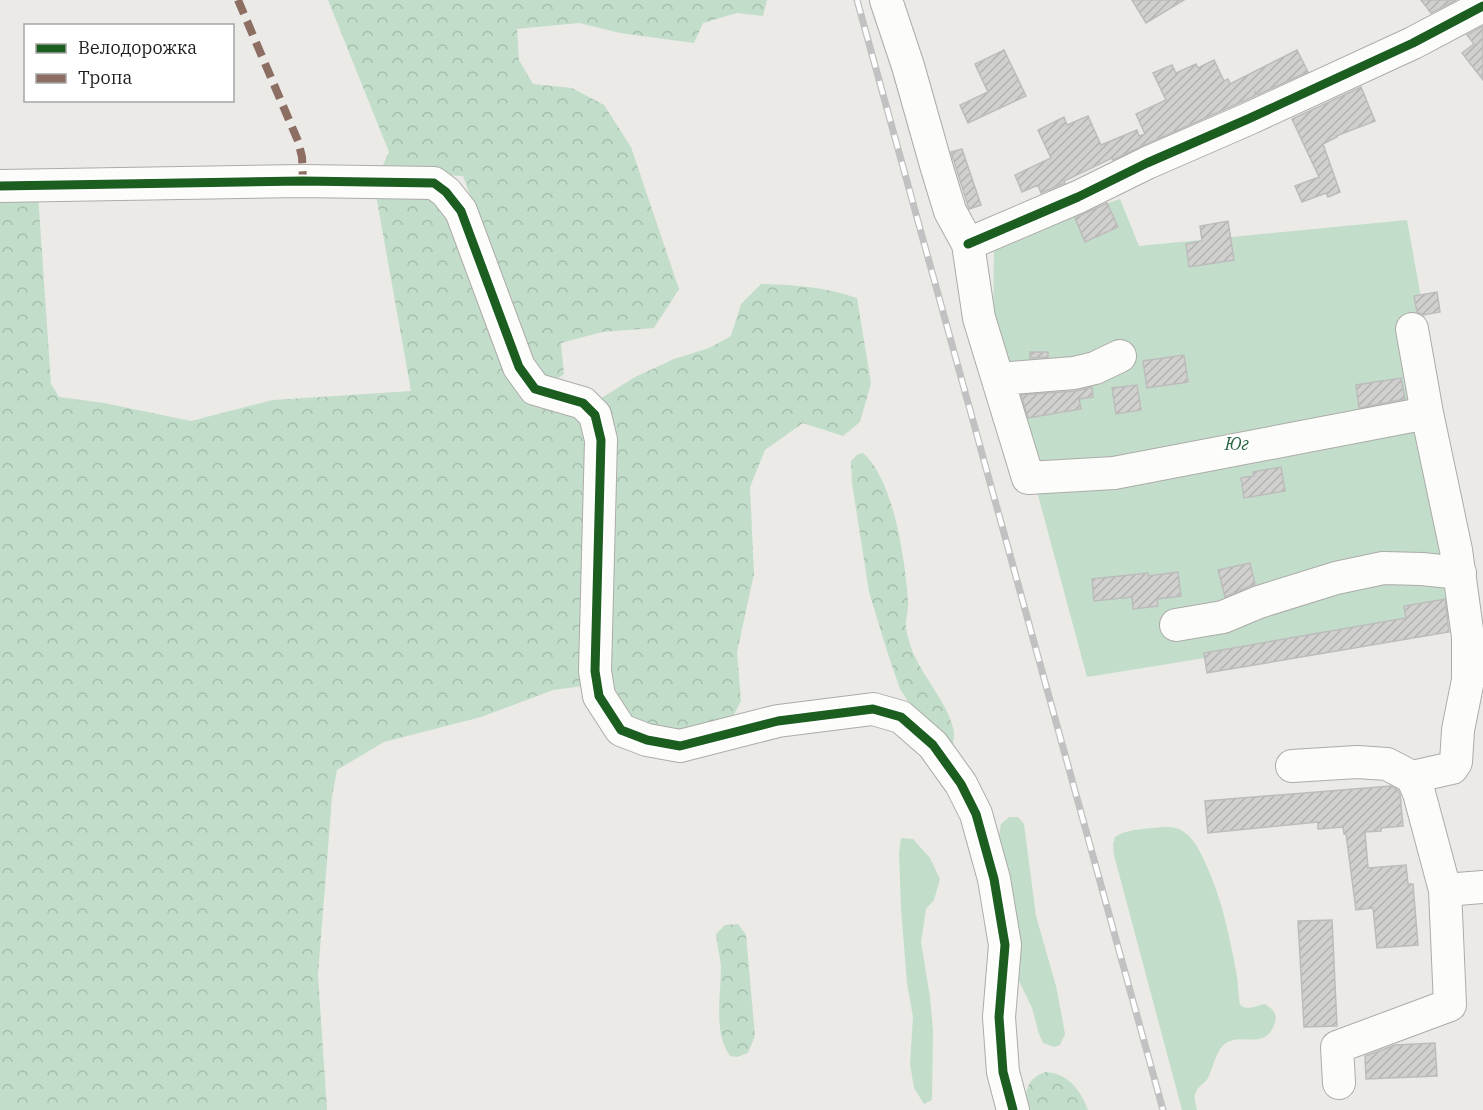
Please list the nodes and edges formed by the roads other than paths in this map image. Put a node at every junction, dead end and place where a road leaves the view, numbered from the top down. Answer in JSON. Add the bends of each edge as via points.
{"nodes":[{"id":1,"x":886,"y":0,"type":"edge"},
{"id":2,"x":1483,"y":6,"type":"edge"},
{"id":3,"x":0,"y":186,"type":"edge"},
{"id":4,"x":968,"y":244,"type":"junction"},
{"id":5,"x":1412,"y":329,"type":"dead end"},
{"id":6,"x":1120,"y":356,"type":"dead end"},
{"id":7,"x":998,"y":379,"type":"junction"},
{"id":8,"x":1427,"y":413,"type":"junction"},
{"id":9,"x":1460,"y":573,"type":"junction"},
{"id":10,"x":1176,"y":626,"type":"dead end"},
{"id":11,"x":1292,"y":766,"type":"dead end"},
{"id":12,"x":1412,"y":777,"type":"junction"},
{"id":13,"x":1483,"y":887,"type":"edge"},
{"id":14,"x":1445,"y":890,"type":"junction"},
{"id":15,"x":1339,"y":1083,"type":"dead end"},
{"id":16,"x":1013,"y":1110,"type":"edge"}],
"edges":[{"from":1,"to":4,"type":"street","via":[[950,210]]},
{"from":2,"to":4,"type":"street","via":[[1413,43]]},
{"from":3,"to":16,"type":"street","via":[[303,181],[434,183],[446,192],[461,211],[519,367],[535,389],[583,403],[595,415],[601,440],[595,671],[599,696],[621,730],[680,746],[778,721],[873,709],[901,717],[933,745],[961,784],[976,814],[994,879],[1005,945],[999,1017],[1003,1072]]},
{"from":4,"to":7,"type":"street","via":[[980,318]]},
{"from":5,"to":8,"type":"street"},
{"from":6,"to":7,"type":"street","via":[[1074,373]]},
{"from":7,"to":8,"type":"street","via":[[1028,478],[1114,473]]},
{"from":8,"to":9,"type":"street"},
{"from":9,"to":10,"type":"street","via":[[1383,568],[1259,602],[1223,617]]},
{"from":9,"to":12,"type":"street","via":[[1468,637],[1468,680],[1456,762],[1452,768]]},
{"from":11,"to":12,"type":"street","via":[[1387,764]]},
{"from":12,"to":14,"type":"street"},
{"from":13,"to":14,"type":"street"},
{"from":14,"to":15,"type":"street","via":[[1450,1005],[1337,1047]]}]}
